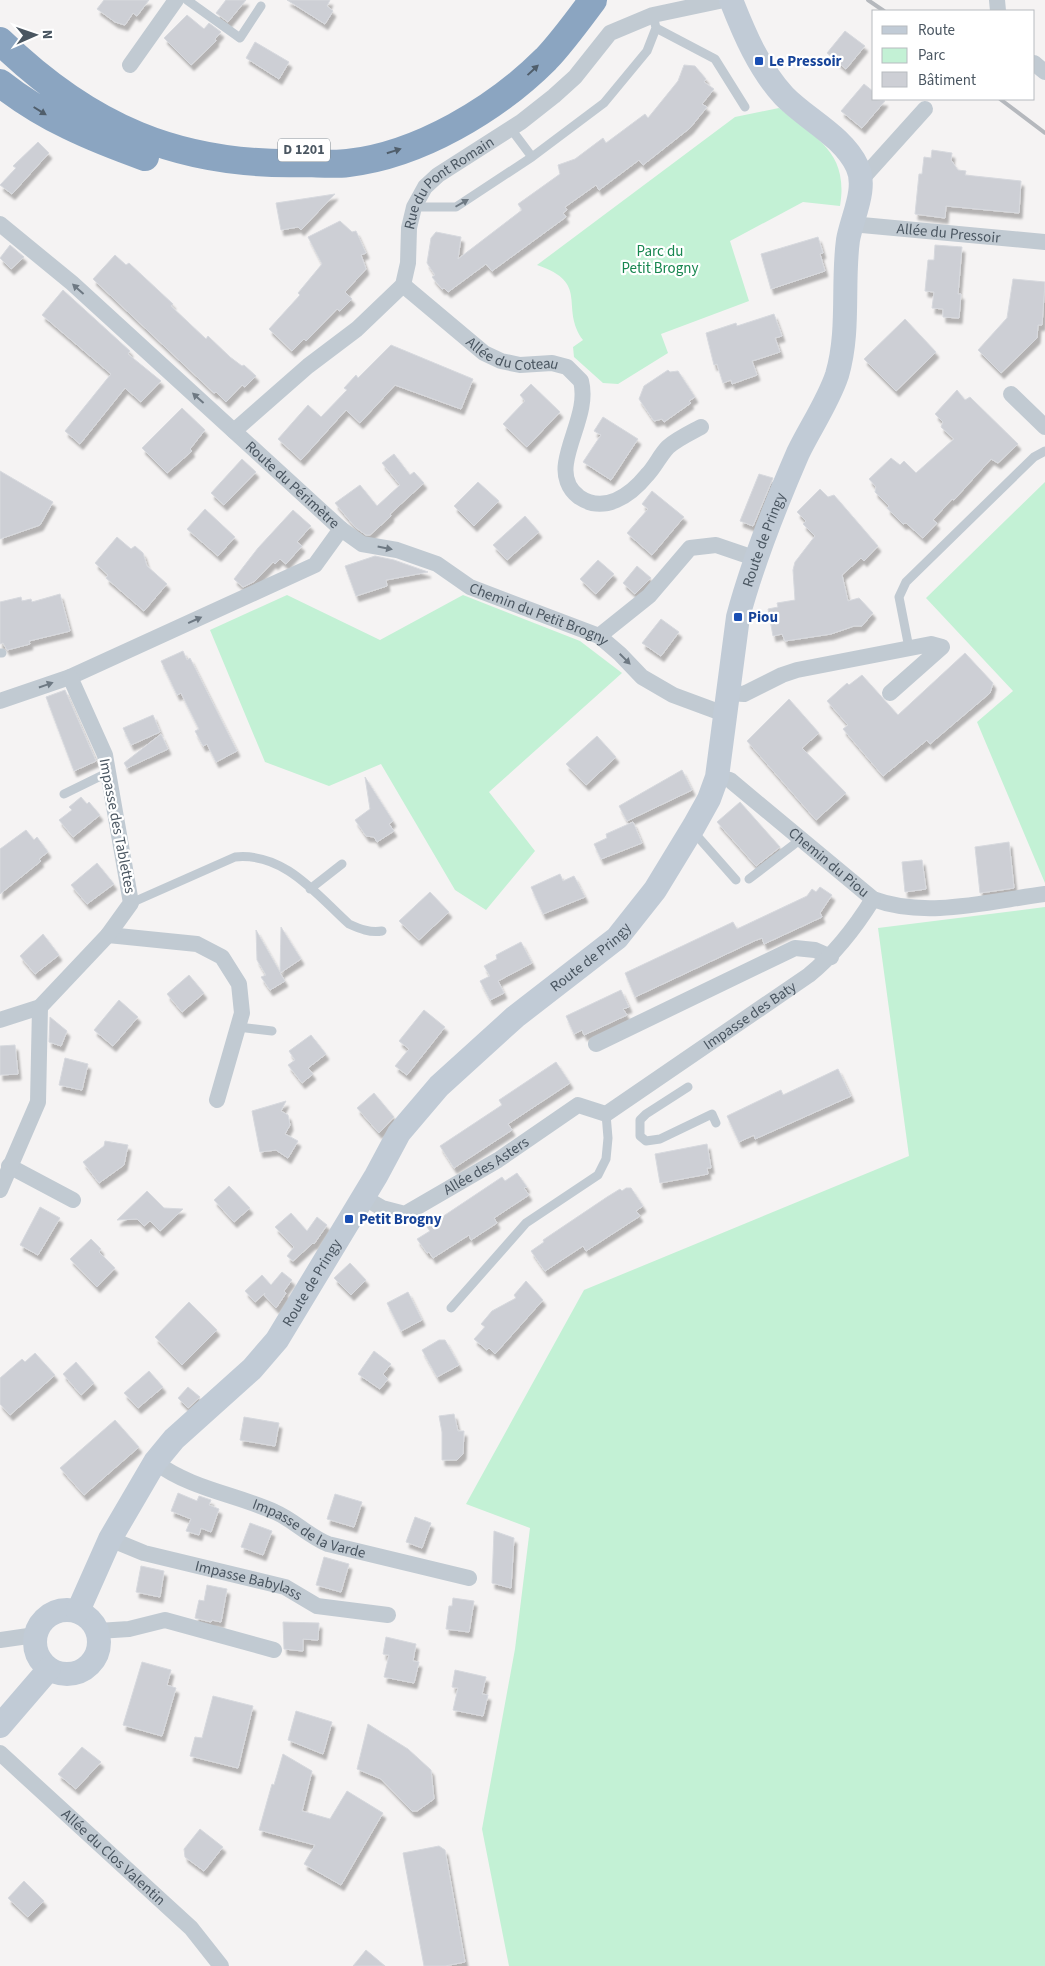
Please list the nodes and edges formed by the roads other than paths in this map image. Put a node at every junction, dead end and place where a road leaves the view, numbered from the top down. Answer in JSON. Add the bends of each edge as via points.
{"nodes":[{"id":1,"x":176,"y":0,"type":"edge"},
{"id":2,"x":187,"y":0,"type":"edge"},
{"id":3,"x":571,"y":0,"type":"edge"},
{"id":4,"x":593,"y":0,"type":"edge"},
{"id":5,"x":724,"y":0,"type":"edge"},
{"id":6,"x":731,"y":0,"type":"edge"},
{"id":7,"x":261,"y":6,"type":"dead end"},
{"id":8,"x":655,"y":21,"type":"junction"},
{"id":9,"x":0,"y":24,"type":"edge"},
{"id":10,"x":0,"y":41,"type":"edge"},
{"id":11,"x":1035,"y":64,"type":"edge"},
{"id":12,"x":130,"y":65,"type":"dead end"},
{"id":13,"x":1045,"y":72,"type":"edge"},
{"id":14,"x":0,"y":83,"type":"edge"},
{"id":15,"x":744,"y":108,"type":"dead end"},
{"id":16,"x":925,"y":109,"type":"dead end"},
{"id":17,"x":511,"y":129,"type":"junction"},
{"id":18,"x":532,"y":157,"type":"junction"},
{"id":19,"x":347,"y":163,"type":"junction"},
{"id":20,"x":861,"y":180,"type":"junction"},
{"id":21,"x":414,"y":207,"type":"junction"},
{"id":22,"x":0,"y":224,"type":"edge"},
{"id":23,"x":851,"y":224,"type":"junction"},
{"id":24,"x":1045,"y":242,"type":"edge"},
{"id":25,"x":403,"y":285,"type":"junction"},
{"id":26,"x":1011,"y":394,"type":"dead end"},
{"id":27,"x":700,"y":427,"type":"dead end"},
{"id":28,"x":1045,"y":427,"type":"edge"},
{"id":29,"x":234,"y":431,"type":"junction"},
{"id":30,"x":1045,"y":451,"type":"edge"},
{"id":31,"x":341,"y":529,"type":"junction"},
{"id":32,"x":757,"y":559,"type":"junction"},
{"id":33,"x":599,"y":636,"type":"junction"},
{"id":34,"x":909,"y":648,"type":"junction"},
{"id":35,"x":70,"y":677,"type":"junction"},
{"id":36,"x":890,"y":693,"type":"dead end"},
{"id":37,"x":0,"y":701,"type":"edge"},
{"id":38,"x":728,"y":704,"type":"junction"},
{"id":39,"x":109,"y":772,"type":"junction"},
{"id":40,"x":717,"y":777,"type":"junction"},
{"id":41,"x":64,"y":794,"type":"dead end"},
{"id":42,"x":688,"y":835,"type":"junction"},
{"id":43,"x":801,"y":839,"type":"junction"},
{"id":44,"x":342,"y":864,"type":"dead end"},
{"id":45,"x":749,"y":879,"type":"dead end"},
{"id":46,"x":736,"y":880,"type":"dead end"},
{"id":47,"x":310,"y":888,"type":"junction"},
{"id":48,"x":1045,"y":894,"type":"edge"},
{"id":49,"x":873,"y":899,"type":"junction"},
{"id":50,"x":131,"y":903,"type":"junction"},
{"id":51,"x":382,"y":930,"type":"dead end"},
{"id":52,"x":108,"y":935,"type":"junction"},
{"id":53,"x":831,"y":957,"type":"junction"},
{"id":54,"x":40,"y":1007,"type":"junction"},
{"id":55,"x":0,"y":1020,"type":"edge"},
{"id":56,"x":238,"y":1027,"type":"junction"},
{"id":57,"x":272,"y":1031,"type":"dead end"},
{"id":58,"x":596,"y":1044,"type":"dead end"},
{"id":59,"x":688,"y":1086,"type":"dead end"},
{"id":60,"x":217,"y":1100,"type":"dead end"},
{"id":61,"x":606,"y":1114,"type":"junction"},
{"id":62,"x":716,"y":1124,"type":"dead end"},
{"id":63,"x":10,"y":1166,"type":"junction"},
{"id":64,"x":0,"y":1190,"type":"edge"},
{"id":65,"x":363,"y":1197,"type":"junction"},
{"id":66,"x":73,"y":1200,"type":"dead end"},
{"id":67,"x":451,"y":1308,"type":"dead end"},
{"id":68,"x":155,"y":1462,"type":"junction"},
{"id":69,"x":110,"y":1539,"type":"junction"},
{"id":70,"x":469,"y":1578,"type":"dead end"},
{"id":71,"x":78,"y":1611,"type":"junction"},
{"id":72,"x":388,"y":1615,"type":"dead end"},
{"id":73,"x":98,"y":1631,"type":"junction"},
{"id":74,"x":35,"y":1635,"type":"junction"},
{"id":75,"x":0,"y":1640,"type":"edge"},
{"id":76,"x":274,"y":1650,"type":"dead end"},
{"id":77,"x":49,"y":1669,"type":"junction"},
{"id":78,"x":0,"y":1726,"type":"edge"},
{"id":79,"x":0,"y":1753,"type":"edge"},
{"id":80,"x":221,"y":1966,"type":"edge"}],
"edges":[{"from":1,"to":12,"type":"street"},
{"from":2,"to":7,"type":"lane","via":[[240,38]]},
{"from":3,"to":9,"type":"highway","number":"D 1201","via":[[534,46],[507,70],[446,110],[394,133],[358,143],[284,152],[214,145],[145,126],[72,86]]},
{"from":19,"to":4,"type":"highway","number":"D 1201","one_way":true,"via":[[432,138],[494,102],[546,58]]},
{"from":5,"to":8,"type":"street","name":"Rue du Pont Romain"},
{"from":6,"to":20,"type":"street","via":[[765,72],[784,96],[848,151]]},
{"from":8,"to":15,"type":"lane","via":[[715,59]]},
{"from":8,"to":17,"type":"street","name":"Rue du Pont Romain","via":[[610,33],[575,77]]},
{"from":8,"to":18,"type":"lane","via":[[647,51],[604,103]]},
{"from":10,"to":19,"type":"highway","number":"D 1201","via":[[51,87],[78,106],[144,139],[213,158],[250,163]]},
{"from":11,"to":13,"type":"street"},
{"from":14,"to":19,"type":"highway","one_way":true,"via":[[62,124],[149,158],[214,171],[275,175],[301,174]]},
{"from":16,"to":20,"type":"street","name":"Route de Pringy"},
{"from":17,"to":18,"type":"lane"},
{"from":17,"to":21,"type":"street","name":"Rue du Pont Romain","via":[[438,175],[425,187]]},
{"from":21,"to":18,"type":"lane","one_way":true,"via":[[456,207]]},
{"from":20,"to":23,"type":"street","name":"Route de Pringy"},
{"from":21,"to":25,"type":"street","name":"Rue du Pont Romain"},
{"from":29,"to":22,"type":"street","name":"Route du Périmètre","one_way":true},
{"from":23,"to":24,"type":"street","name":"Allée du Pressoir"},
{"from":23,"to":32,"type":"street","name":"Route de Pringy","via":[[846,256],[844,339],[836,376],[798,454]]},
{"from":25,"to":27,"type":"street","name":"Allée du Coteau","via":[[484,353],[500,362],[520,365],[552,363],[567,367],[581,381],[583,401],[566,463],[568,486],[577,496],[591,503],[615,503],[647,476],[667,448]]},
{"from":25,"to":29,"type":"street","via":[[357,329],[308,366]]},
{"from":26,"to":28,"type":"street"},
{"from":29,"to":31,"type":"street","name":"Route du Périmètre"},
{"from":30,"to":34,"type":"lane","via":[[1034,457],[906,582],[899,597]]},
{"from":31,"to":33,"type":"street","name":"Chemin du Petit Brogny","one_way":true,"via":[[362,544],[397,550],[437,564],[470,587]]},
{"from":35,"to":31,"type":"street","name":"Route du Périmètre","one_way":true,"via":[[316,565]]},
{"from":32,"to":33,"type":"street","via":[[716,545],[690,548],[649,596]]},
{"from":32,"to":38,"type":"street","name":"Route de Pringy","via":[[738,617]]},
{"from":33,"to":38,"type":"street","name":"Chemin du Petit Brogny","one_way":true,"via":[[642,677],[674,695]]},
{"from":34,"to":36,"type":"street","via":[[931,644],[942,647]]},
{"from":34,"to":38,"type":"street","via":[[797,670]]},
{"from":37,"to":35,"type":"street","name":"Route du Périmètre","one_way":true},
{"from":35,"to":39,"type":"street","name":"Impasse des Tablettes"},
{"from":38,"to":40,"type":"street","name":"Route de Pringy"},
{"from":39,"to":41,"type":"lane"},
{"from":39,"to":50,"type":"street","name":"Impasse des Tablettes"},
{"from":40,"to":42,"type":"street","name":"Route de Pringy","via":[[709,799]]},
{"from":40,"to":43,"type":"street","name":"Chemin du Piou","via":[[730,780]]},
{"from":42,"to":46,"type":"lane","via":[[698,837]]},
{"from":42,"to":65,"type":"street","name":"Route de Pringy","via":[[655,890],[617,938],[515,1017],[439,1086],[400,1134]]},
{"from":43,"to":45,"type":"lane"},
{"from":43,"to":49,"type":"street","name":"Chemin du Piou"},
{"from":44,"to":47,"type":"lane"},
{"from":47,"to":50,"type":"lane","via":[[276,862],[248,856],[235,857]]},
{"from":47,"to":51,"type":"lane","via":[[349,924],[374,932]]},
{"from":48,"to":49,"type":"street","name":"Chemin du Piou","via":[[922,909],[892,906]]},
{"from":49,"to":53,"type":"street","name":"Impasse des Baty"},
{"from":50,"to":52,"type":"street","name":"Impasse des Tablettes"},
{"from":52,"to":54,"type":"street","name":"Impasse des Tablettes"},
{"from":52,"to":56,"type":"street","via":[[197,944],[222,958],[239,984],[242,1013]]},
{"from":53,"to":58,"type":"street","via":[[815,950],[795,948]]},
{"from":53,"to":61,"type":"street","name":"Impasse des Baty"},
{"from":54,"to":55,"type":"street","name":"Impasse des Tablettes"},
{"from":54,"to":63,"type":"street","via":[[38,1102]]},
{"from":56,"to":57,"type":"lane"},
{"from":56,"to":60,"type":"street"},
{"from":59,"to":62,"type":"lane","via":[[640,1120],[640,1136],[646,1141],[660,1139],[712,1114]]},
{"from":61,"to":65,"type":"street","name":"Allée des Asters","via":[[578,1105],[498,1160],[405,1214],[382,1208]]},
{"from":61,"to":67,"type":"lane","via":[[606,1159],[598,1175],[526,1224]]},
{"from":63,"to":64,"type":"street"},
{"from":63,"to":66,"type":"street"},
{"from":65,"to":68,"type":"street","name":"Route de Pringy","via":[[277,1340],[252,1369],[174,1439]]},
{"from":68,"to":69,"type":"street","name":"Route de Pringy"},
{"from":68,"to":70,"type":"street","name":"Impasse de la Varde","via":[[210,1491],[274,1511],[328,1544]]},
{"from":69,"to":71,"type":"street","name":"Route de Pringy"},
{"from":69,"to":72,"type":"street","name":"Impasse Babylass","via":[[144,1553],[285,1587],[317,1606]]},
{"from":71,"to":73,"type":"street","via":[[86,1615]]},
{"from":71,"to":74,"type":"street","via":[[56,1611],[43,1620]]},
{"from":73,"to":76,"type":"street","via":[[165,1620]]},
{"from":73,"to":77,"type":"street","via":[[98,1651],[87,1668],[68,1675]]},
{"from":74,"to":75,"type":"street"},
{"from":74,"to":77,"type":"street","via":[[37,1654]]},
{"from":77,"to":78,"type":"street"},
{"from":79,"to":80,"type":"street","name":"Allée du Clos Valentin","via":[[191,1928]]}]}
